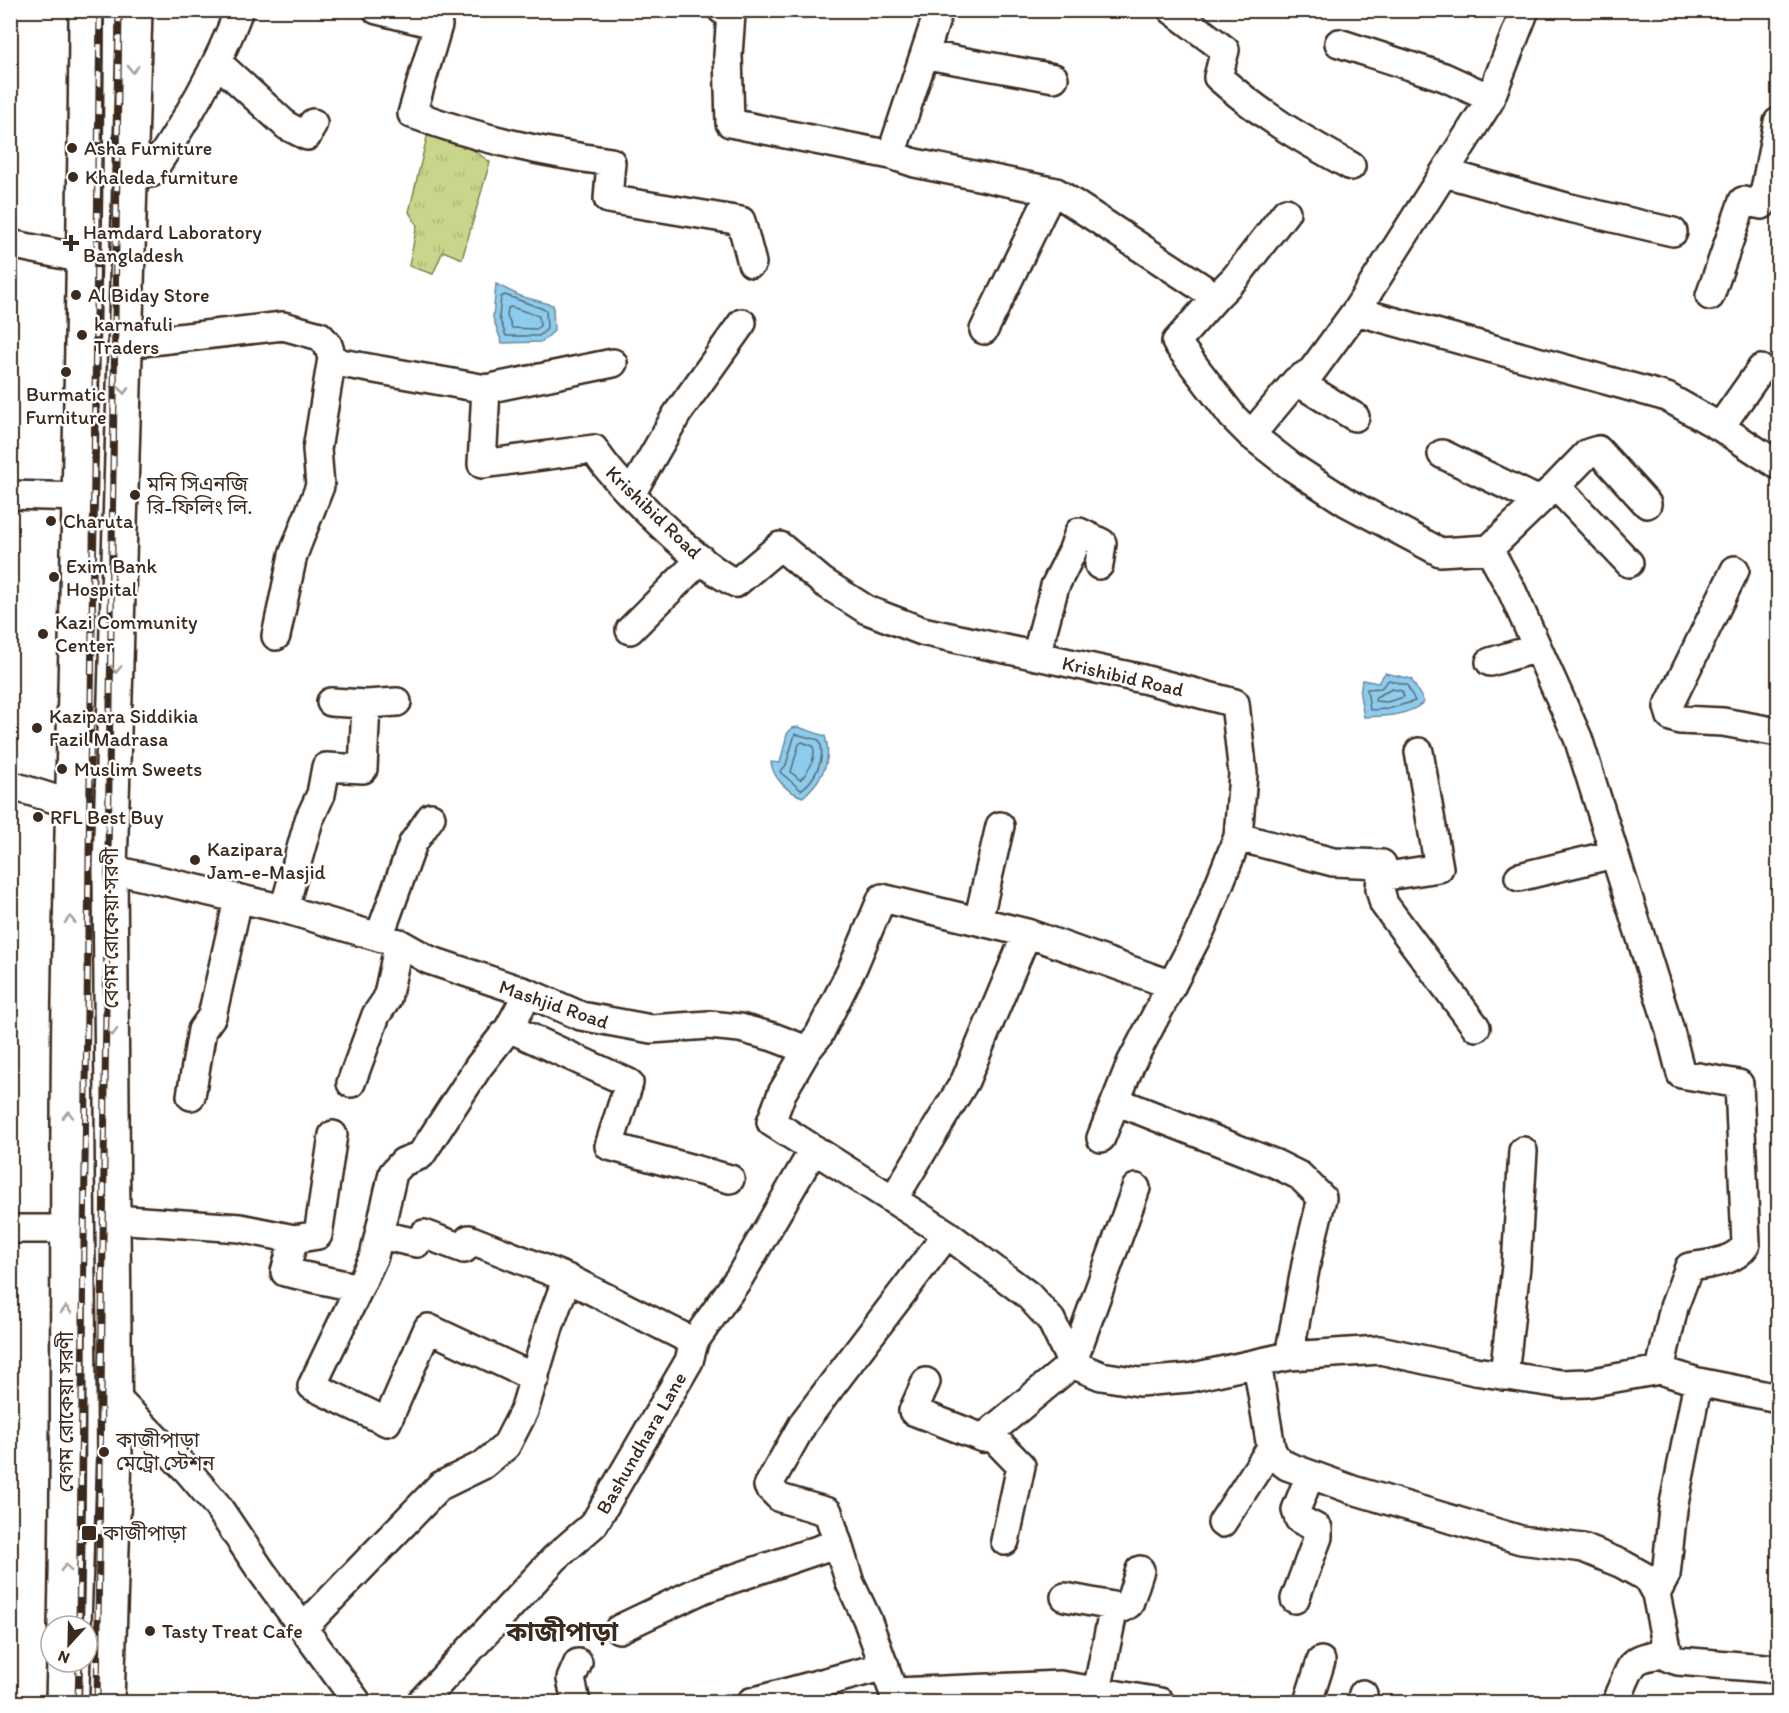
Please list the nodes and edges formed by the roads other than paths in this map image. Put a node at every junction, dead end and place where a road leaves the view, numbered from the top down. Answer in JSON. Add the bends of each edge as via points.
{"nodes":[{"id":1,"x":86,"y":10,"type":"edge"},
{"id":2,"x":135,"y":10,"type":"edge"},
{"id":3,"x":239,"y":10,"type":"edge"},
{"id":4,"x":377,"y":10,"type":"edge"},
{"id":5,"x":722,"y":10,"type":"edge"},
{"id":6,"x":939,"y":10,"type":"edge"},
{"id":7,"x":1172,"y":10,"type":"edge"},
{"id":8,"x":1525,"y":10,"type":"edge"},
{"id":9,"x":1340,"y":43,"type":"dead end"},
{"id":10,"x":927,"y":55,"type":"junction"},
{"id":11,"x":218,"y":63,"type":"junction"},
{"id":12,"x":1054,"y":78,"type":"dead end"},
{"id":13,"x":1490,"y":98,"type":"junction"},
{"id":14,"x":1779,"y":122,"type":"edge"},
{"id":15,"x":313,"y":123,"type":"dead end"},
{"id":16,"x":891,"y":155,"type":"junction"},
{"id":17,"x":1351,"y":166,"type":"dead end"},
{"id":18,"x":1445,"y":173,"type":"junction"},
{"id":19,"x":130,"y":176,"type":"junction"},
{"id":20,"x":1052,"y":191,"type":"junction"},
{"id":21,"x":1286,"y":212,"type":"dead end"},
{"id":22,"x":1672,"y":232,"type":"dead end"},
{"id":23,"x":10,"y":244,"type":"edge"},
{"id":24,"x":84,"y":259,"type":"junction"},
{"id":25,"x":752,"y":263,"type":"dead end"},
{"id":26,"x":1710,"y":296,"type":"dead end"},
{"id":27,"x":1216,"y":297,"type":"junction"},
{"id":28,"x":1356,"y":310,"type":"junction"},
{"id":29,"x":742,"y":323,"type":"dead end"},
{"id":30,"x":984,"y":330,"type":"dead end"},
{"id":31,"x":125,"y":344,"type":"junction"},
{"id":32,"x":332,"y":358,"type":"junction"},
{"id":33,"x":613,"y":363,"type":"dead end"},
{"id":34,"x":1761,"y":369,"type":"dead end"},
{"id":35,"x":1296,"y":381,"type":"junction"},
{"id":36,"x":486,"y":389,"type":"junction"},
{"id":37,"x":1355,"y":417,"type":"dead end"},
{"id":38,"x":1720,"y":427,"type":"junction"},
{"id":39,"x":1251,"y":435,"type":"junction"},
{"id":40,"x":1442,"y":454,"type":"dead end"},
{"id":41,"x":1779,"y":465,"type":"edge"},
{"id":42,"x":1548,"y":493,"type":"junction"},
{"id":43,"x":631,"y":494,"type":"junction"},
{"id":44,"x":10,"y":495,"type":"edge"},
{"id":45,"x":81,"y":497,"type":"junction"},
{"id":46,"x":1647,"y":504,"type":"dead end"},
{"id":47,"x":1489,"y":549,"type":"junction"},
{"id":48,"x":701,"y":559,"type":"junction"},
{"id":49,"x":1629,"y":563,"type":"dead end"},
{"id":50,"x":1099,"y":565,"type":"dead end"},
{"id":51,"x":1735,"y":570,"type":"dead end"},
{"id":52,"x":630,"y":630,"type":"dead end"},
{"id":53,"x":276,"y":636,"type":"dead end"},
{"id":54,"x":1537,"y":648,"type":"junction"},
{"id":55,"x":1036,"y":656,"type":"junction"},
{"id":56,"x":1490,"y":662,"type":"dead end"},
{"id":57,"x":331,"y":702,"type":"dead end"},
{"id":58,"x":397,"y":702,"type":"dead end"},
{"id":59,"x":366,"y":704,"type":"junction"},
{"id":60,"x":1779,"y":732,"type":"edge"},
{"id":61,"x":1419,"y":752,"type":"dead end"},
{"id":62,"x":10,"y":785,"type":"edge"},
{"id":63,"x":74,"y":806,"type":"junction"},
{"id":64,"x":431,"y":817,"type":"dead end"},
{"id":65,"x":1000,"y":826,"type":"dead end"},
{"id":66,"x":1238,"y":837,"type":"junction"},
{"id":67,"x":1614,"y":854,"type":"junction"},
{"id":68,"x":110,"y":869,"type":"junction"},
{"id":69,"x":1381,"y":877,"type":"junction"},
{"id":70,"x":1519,"y":877,"type":"dead end"},
{"id":71,"x":238,"y":900,"type":"junction"},
{"id":72,"x":284,"y":909,"type":"junction"},
{"id":73,"x":978,"y":921,"type":"junction"},
{"id":74,"x":1027,"y":933,"type":"junction"},
{"id":75,"x":389,"y":940,"type":"junction"},
{"id":76,"x":1172,"y":985,"type":"junction"},
{"id":77,"x":528,"y":993,"type":"junction"},
{"id":78,"x":1476,"y":1027,"type":"dead end"},
{"id":79,"x":509,"y":1028,"type":"junction"},
{"id":80,"x":807,"y":1050,"type":"junction"},
{"id":81,"x":351,"y":1083,"type":"dead end"},
{"id":82,"x":190,"y":1096,"type":"dead end"},
{"id":83,"x":1116,"y":1101,"type":"junction"},
{"id":84,"x":333,"y":1135,"type":"dead end"},
{"id":85,"x":1101,"y":1138,"type":"dead end"},
{"id":86,"x":814,"y":1149,"type":"junction"},
{"id":87,"x":1523,"y":1151,"type":"dead end"},
{"id":88,"x":730,"y":1179,"type":"dead end"},
{"id":89,"x":1136,"y":1188,"type":"dead end"},
{"id":90,"x":893,"y":1200,"type":"junction"},
{"id":91,"x":114,"y":1219,"type":"junction"},
{"id":92,"x":10,"y":1229,"type":"edge"},
{"id":93,"x":66,"y":1229,"type":"junction"},
{"id":94,"x":380,"y":1234,"type":"junction"},
{"id":95,"x":947,"y":1234,"type":"junction"},
{"id":96,"x":294,"y":1239,"type":"junction"},
{"id":97,"x":567,"y":1278,"type":"junction"},
{"id":98,"x":359,"y":1288,"type":"junction"},
{"id":99,"x":694,"y":1342,"type":"junction"},
{"id":100,"x":1289,"y":1356,"type":"junction"},
{"id":101,"x":1257,"y":1363,"type":"junction"},
{"id":102,"x":1072,"y":1364,"type":"junction"},
{"id":103,"x":1660,"y":1370,"type":"junction"},
{"id":104,"x":1504,"y":1376,"type":"junction"},
{"id":105,"x":535,"y":1378,"type":"junction"},
{"id":106,"x":926,"y":1382,"type":"dead end"},
{"id":107,"x":1698,"y":1382,"type":"junction"},
{"id":108,"x":115,"y":1397,"type":"junction"},
{"id":109,"x":1779,"y":1398,"type":"edge"},
{"id":110,"x":990,"y":1434,"type":"junction"},
{"id":111,"x":1271,"y":1448,"type":"junction"},
{"id":112,"x":1310,"y":1475,"type":"junction"},
{"id":113,"x":1222,"y":1523,"type":"dead end"},
{"id":114,"x":1005,"y":1541,"type":"dead end"},
{"id":115,"x":838,"y":1543,"type":"junction"},
{"id":116,"x":1140,"y":1570,"type":"dead end"},
{"id":117,"x":1656,"y":1594,"type":"junction"},
{"id":118,"x":1065,"y":1597,"type":"dead end"},
{"id":119,"x":1295,"y":1599,"type":"dead end"},
{"id":120,"x":1114,"y":1607,"type":"junction"},
{"id":121,"x":65,"y":1614,"type":"edge"},
{"id":122,"x":303,"y":1628,"type":"junction"},
{"id":123,"x":619,"y":1629,"type":"dead end"},
{"id":124,"x":1667,"y":1653,"type":"junction"},
{"id":125,"x":1321,"y":1661,"type":"dead end"},
{"id":126,"x":578,"y":1663,"type":"dead end"},
{"id":127,"x":885,"y":1666,"type":"junction"},
{"id":128,"x":1779,"y":1669,"type":"edge"},
{"id":129,"x":64,"y":1674,"type":"edge"},
{"id":130,"x":1097,"y":1690,"type":"junction"},
{"id":131,"x":1619,"y":1694,"type":"dead end"},
{"id":132,"x":896,"y":1697,"type":"edge"},
{"id":133,"x":346,"y":1699,"type":"edge"},
{"id":134,"x":63,"y":1702,"type":"edge"},
{"id":135,"x":107,"y":1702,"type":"edge"},
{"id":136,"x":421,"y":1702,"type":"edge"},
{"id":137,"x":576,"y":1702,"type":"edge"},
{"id":138,"x":751,"y":1702,"type":"edge"},
{"id":139,"x":1160,"y":1702,"type":"edge"},
{"id":140,"x":1308,"y":1702,"type":"edge"}],
"edges":[{"from":1,"to":24,"type":"main road","name":"বেগম রোকেয়া সরণী"},
{"from":2,"to":19,"type":"main road","name":"বেগম রোকেয়া সরণী","one_way":true},
{"from":3,"to":11,"type":"street"},
{"from":4,"to":25,"type":"street","via":[[438,25],[412,114],[503,144],[611,162],[608,199],[741,221]]},
{"from":5,"to":16,"type":"street","via":[[731,14],[729,123]]},
{"from":6,"to":10,"type":"street"},
{"from":7,"to":17,"type":"street","via":[[1225,50],[1218,77],[1238,95],[1275,124]]},
{"from":8,"to":13,"type":"street"},
{"from":9,"to":13,"type":"street","via":[[1434,73]]},
{"from":10,"to":12,"type":"street"},
{"from":10,"to":16,"type":"street"},
{"from":11,"to":15,"type":"street","via":[[287,126],[307,136]]},
{"from":11,"to":19,"type":"street","via":[[151,173]]},
{"from":13,"to":18,"type":"street"},
{"from":14,"to":26,"type":"street","via":[[1762,205],[1743,201]]},
{"from":16,"to":20,"type":"street"},
{"from":18,"to":22,"type":"street"},
{"from":18,"to":28,"type":"street"},
{"from":19,"to":31,"type":"main road","name":"বেগম রোকেয়া সরণী"},
{"from":20,"to":27,"type":"street"},
{"from":20,"to":30,"type":"street"},
{"from":21,"to":27,"type":"street"},
{"from":23,"to":24,"type":"street"},
{"from":24,"to":45,"type":"main road","name":"বেগম রোকেয়া সরণী"},
{"from":27,"to":39,"type":"street","via":[[1176,342]]},
{"from":28,"to":35,"type":"street","via":[[1312,371]]},
{"from":28,"to":38,"type":"street","via":[[1667,397]]},
{"from":29,"to":43,"type":"street","via":[[677,414]]},
{"from":31,"to":32,"type":"street","via":[[283,326],[320,336]]},
{"from":31,"to":68,"type":"main road","name":"বেগম রোকেয়া সরণী","one_way":true},
{"from":32,"to":36,"type":"street","via":[[341,363]]},
{"from":32,"to":53,"type":"street","via":[[317,449],[320,486],[293,555]]},
{"from":33,"to":36,"type":"street"},
{"from":34,"to":38,"type":"street"},
{"from":35,"to":37,"type":"street"},
{"from":35,"to":39,"type":"street"},
{"from":36,"to":43,"type":"street","name":"Krishibid Road","via":[[482,464],[594,449]]},
{"from":38,"to":41,"type":"street"},
{"from":39,"to":47,"type":"street","via":[[1346,502],[1440,552]]},
{"from":40,"to":42,"type":"street"},
{"from":42,"to":46,"type":"street","via":[[1588,453],[1598,450]]},
{"from":42,"to":47,"type":"street"},
{"from":42,"to":49,"type":"street"},
{"from":43,"to":48,"type":"street","name":"Krishibid Road"},
{"from":44,"to":45,"type":"street"},
{"from":45,"to":63,"type":"main road","name":"বেগম রোকেয়া সরণী"},
{"from":47,"to":54,"type":"street"},
{"from":48,"to":52,"type":"street"},
{"from":48,"to":55,"type":"street","name":"Krishibid Road","via":[[736,583],[780,546],[867,610],[922,631]]},
{"from":50,"to":55,"type":"street","via":[[1102,543],[1079,532],[1055,586]]},
{"from":51,"to":60,"type":"street","via":[[1668,707],[1671,717],[1680,720]]},
{"from":54,"to":56,"type":"street"},
{"from":54,"to":67,"type":"street","via":[[1578,738]]},
{"from":55,"to":66,"type":"street","name":"Krishibid Road","via":[[1235,703],[1243,774]]},
{"from":57,"to":59,"type":"street"},
{"from":58,"to":59,"type":"street"},
{"from":59,"to":72,"type":"street","via":[[363,769],[326,767]]},
{"from":61,"to":69,"type":"street","via":[[1439,868]]},
{"from":62,"to":63,"type":"street"},
{"from":93,"to":63,"type":"main road","name":"বেগম রোকেয়া সরণী","one_way":true},
{"from":64,"to":75,"type":"street","via":[[413,843]]},
{"from":65,"to":73,"type":"street"},
{"from":66,"to":69,"type":"street","via":[[1333,862],[1382,864]]},
{"from":66,"to":76,"type":"street","via":[[1202,927]]},
{"from":67,"to":70,"type":"street"},
{"from":67,"to":103,"type":"street","via":[[1681,1074],[1739,1084],[1746,1244],[1741,1253],[1689,1267],[1674,1307]]},
{"from":68,"to":71,"type":"street","name":"Mashjid Road"},
{"from":68,"to":91,"type":"main road","name":"বেগম রোকেয়া সরণী","one_way":true},
{"from":69,"to":78,"type":"street","via":[[1384,904]]},
{"from":71,"to":72,"type":"street","name":"Mashjid Road"},
{"from":71,"to":82,"type":"street","via":[[212,1016],[201,1030]]},
{"from":72,"to":75,"type":"street","name":"Mashjid Road"},
{"from":73,"to":74,"type":"street"},
{"from":73,"to":80,"type":"street","via":[[882,898],[853,967],[819,1035]]},
{"from":74,"to":76,"type":"street"},
{"from":74,"to":90,"type":"street","via":[[965,1081]]},
{"from":75,"to":77,"type":"street","name":"Mashjid Road","via":[[429,960]]},
{"from":75,"to":81,"type":"street","via":[[387,999],[376,1016]]},
{"from":76,"to":83,"type":"street","via":[[1131,1063]]},
{"from":77,"to":79,"type":"street"},
{"from":77,"to":80,"type":"street","name":"Mashjid Road","via":[[581,1016],[617,1025],[651,1029],[709,1025],[740,1028]]},
{"from":79,"to":88,"type":"street","via":[[629,1083],[609,1146]]},
{"from":79,"to":94,"type":"street","via":[[479,1066],[422,1155],[403,1162],[393,1173]]},
{"from":80,"to":86,"type":"street","via":[[782,1093],[771,1122]]},
{"from":83,"to":85,"type":"street"},
{"from":83,"to":100,"type":"street","via":[[1276,1164],[1300,1176],[1322,1198],[1306,1259]]},
{"from":84,"to":96,"type":"street","via":[[318,1235]]},
{"from":86,"to":90,"type":"street"},
{"from":86,"to":99,"type":"street","name":"Bashundhara Lane","via":[[739,1278]]},
{"from":87,"to":104,"type":"street"},
{"from":89,"to":102,"type":"street"},
{"from":90,"to":95,"type":"street"},
{"from":91,"to":96,"type":"street","via":[[240,1228]]},
{"from":91,"to":108,"type":"main road","name":"বেগম রোকেয়া সরণী"},
{"from":92,"to":93,"type":"street"},
{"from":121,"to":93,"type":"main road","name":"বেগম রোকেয়া সরণী","one_way":true},
{"from":94,"to":97,"type":"street","via":[[417,1243],[424,1234],[464,1249],[469,1239]]},
{"from":94,"to":98,"type":"street"},
{"from":95,"to":102,"type":"street","via":[[1028,1295],[1052,1320]]},
{"from":95,"to":115,"type":"street","via":[[804,1422],[768,1486],[780,1498],[828,1512]]},
{"from":96,"to":98,"type":"street","via":[[285,1272]]},
{"from":97,"to":99,"type":"street"},
{"from":97,"to":105,"type":"street","via":[[549,1324]]},
{"from":98,"to":105,"type":"street","via":[[312,1386],[387,1422],[428,1328]]},
{"from":99,"to":136,"type":"street","name":"Bashundhara Lane","via":[[689,1361],[594,1524],[555,1558]]},
{"from":100,"to":101,"type":"street"},
{"from":100,"to":104,"type":"street","via":[[1380,1350]]},
{"from":101,"to":102,"type":"street","via":[[1189,1378],[1139,1382],[1101,1376]]},
{"from":101,"to":111,"type":"street"},
{"from":102,"to":110,"type":"street"},
{"from":103,"to":104,"type":"street","via":[[1561,1384]]},
{"from":103,"to":107,"type":"street"},
{"from":105,"to":122,"type":"street","via":[[506,1446],[483,1466],[440,1486]]},
{"from":106,"to":110,"type":"street","via":[[913,1411],[983,1438]]},
{"from":107,"to":109,"type":"street"},
{"from":107,"to":117,"type":"street","via":[[1673,1509],[1666,1575]]},
{"from":108,"to":122,"type":"street","via":[[216,1504]]},
{"from":108,"to":135,"type":"main road","name":"বেগম রোকেয়া সরণী"},
{"from":110,"to":114,"type":"street","via":[[1021,1466]]},
{"from":111,"to":112,"type":"street","via":[[1287,1466]]},
{"from":111,"to":113,"type":"street"},
{"from":112,"to":117,"type":"street","via":[[1521,1540],[1583,1548],[1647,1578]]},
{"from":112,"to":119,"type":"street","via":[[1296,1510],[1299,1519],[1318,1529],[1319,1534]]},
{"from":115,"to":123,"type":"street","via":[[703,1589]]},
{"from":115,"to":127,"type":"street","via":[[850,1583]]},
{"from":116,"to":120,"type":"street","via":[[1129,1604]]},
{"from":117,"to":124,"type":"street"},
{"from":118,"to":120,"type":"street"},
{"from":120,"to":130,"type":"street"},
{"from":122,"to":133,"type":"street"},
{"from":124,"to":128,"type":"street","via":[[1678,1661]]},
{"from":124,"to":131,"type":"street","via":[[1634,1661]]},
{"from":125,"to":140,"type":"street"},
{"from":126,"to":137,"type":"street","via":[[571,1679]]},
{"from":127,"to":132,"type":"street"},
{"from":127,"to":138,"type":"street"},
{"from":129,"to":134,"type":"main road"},
{"from":130,"to":132,"type":"street","via":[[1060,1685]]},
{"from":130,"to":139,"type":"street"}]}
